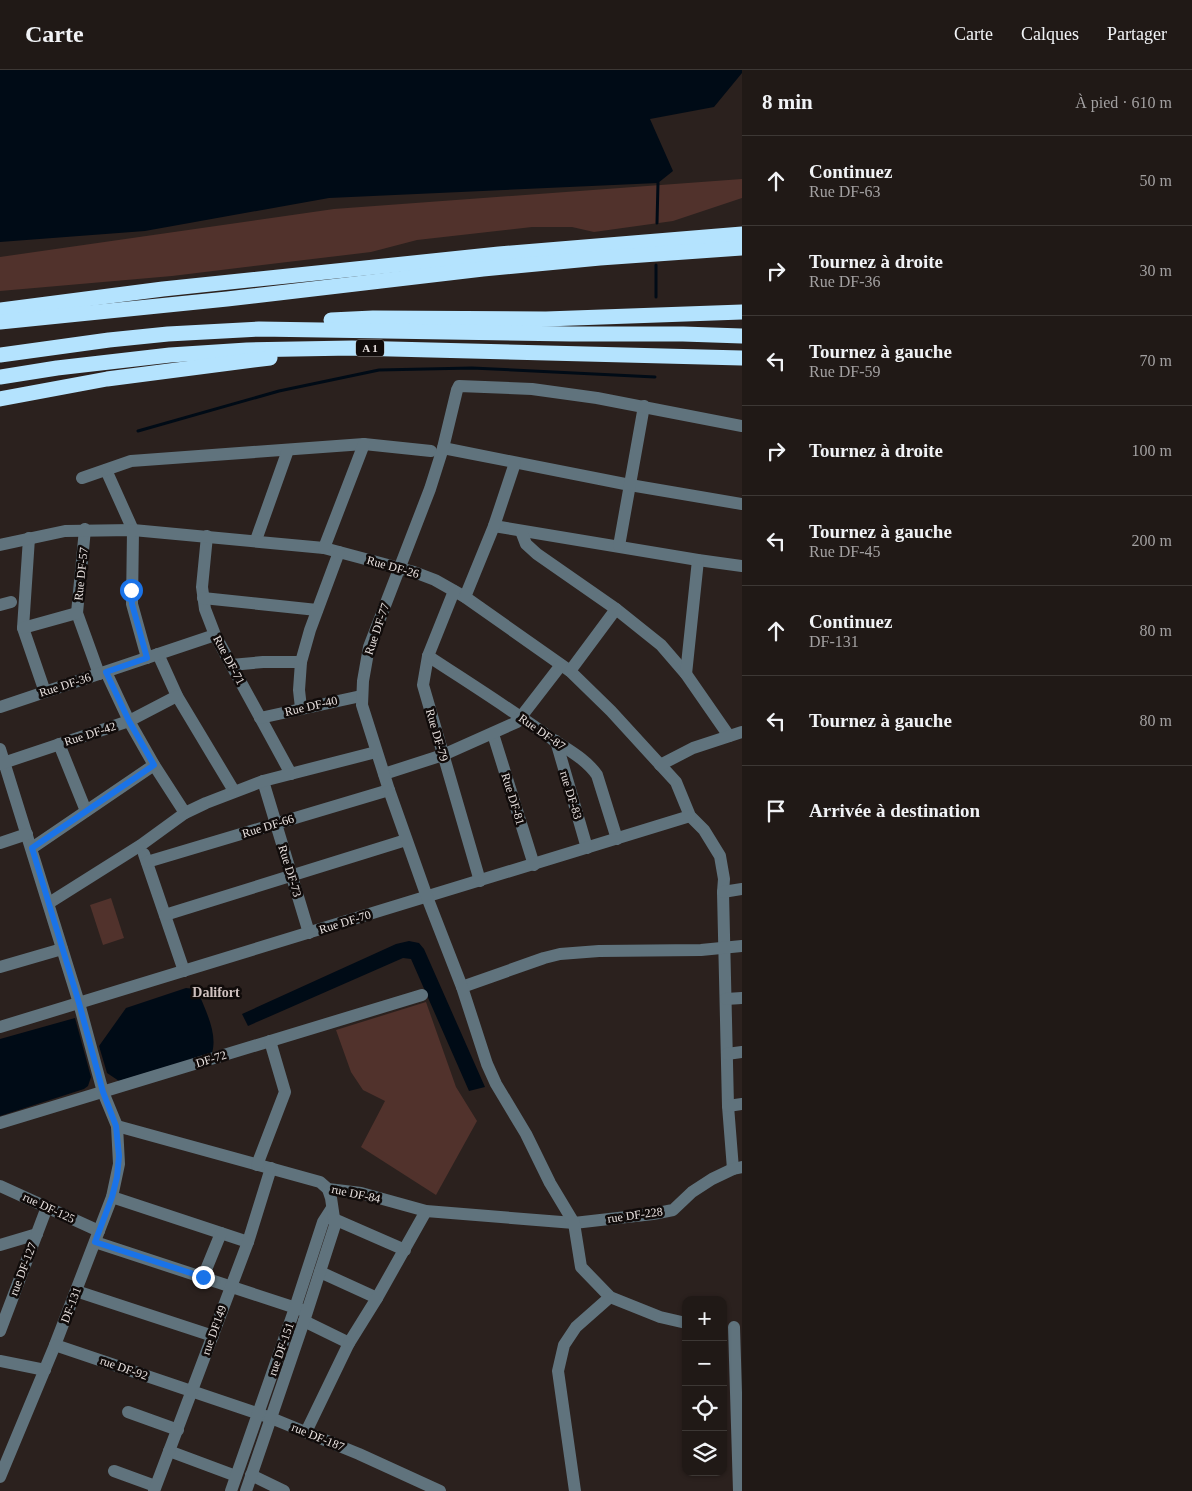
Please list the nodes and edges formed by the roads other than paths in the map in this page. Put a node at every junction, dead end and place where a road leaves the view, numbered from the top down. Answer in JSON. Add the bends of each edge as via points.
{"nodes":[{"id":1,"x":742,"y":234,"type":"edge"},
{"id":2,"x":742,"y":248,"type":"edge"},
{"id":3,"x":0,"y":310,"type":"edge"},
{"id":4,"x":742,"y":312,"type":"edge"},
{"id":5,"x":0,"y":322,"type":"edge"},
{"id":6,"x":259,"y":329,"type":"junction"},
{"id":7,"x":742,"y":336,"type":"edge"},
{"id":8,"x":352,"y":348,"type":"junction"},
{"id":9,"x":0,"y":355,"type":"edge"},
{"id":10,"x":742,"y":358,"type":"edge"},
{"id":11,"x":0,"y":377,"type":"edge"},
{"id":12,"x":0,"y":399,"type":"edge"},
{"id":13,"x":644,"y":406,"type":"junction"},
{"id":14,"x":742,"y":426,"type":"edge"},
{"id":15,"x":364,"y":444,"type":"junction"},
{"id":16,"x":288,"y":450,"type":"junction"},
{"id":17,"x":437,"y":450,"type":"junction"},
{"id":18,"x":515,"y":463,"type":"junction"},
{"id":19,"x":106,"y":470,"type":"junction"},
{"id":20,"x":82,"y":478,"type":"dead end"},
{"id":21,"x":630,"y":486,"type":"junction"},
{"id":22,"x":742,"y":504,"type":"edge"},
{"id":23,"x":494,"y":526,"type":"junction"},
{"id":24,"x":85,"y":529,"type":"junction"},
{"id":25,"x":133,"y":530,"type":"junction"},
{"id":26,"x":521,"y":530,"type":"junction"},
{"id":27,"x":207,"y":536,"type":"junction"},
{"id":28,"x":29,"y":538,"type":"junction"},
{"id":29,"x":256,"y":540,"type":"junction"},
{"id":30,"x":0,"y":545,"type":"edge"},
{"id":31,"x":619,"y":546,"type":"junction"},
{"id":32,"x":324,"y":548,"type":"junction"},
{"id":33,"x":339,"y":552,"type":"junction"},
{"id":34,"x":698,"y":560,"type":"junction"},
{"id":35,"x":742,"y":566,"type":"edge"},
{"id":36,"x":400,"y":568,"type":"junction"},
{"id":37,"x":454,"y":591,"type":"junction"},
{"id":38,"x":465,"y":597,"type":"junction"},
{"id":39,"x":203,"y":598,"type":"junction"},
{"id":40,"x":616,"y":609,"type":"junction"},
{"id":41,"x":317,"y":610,"type":"junction"},
{"id":42,"x":77,"y":613,"type":"junction"},
{"id":43,"x":23,"y":628,"type":"junction"},
{"id":44,"x":215,"y":635,"type":"junction"},
{"id":45,"x":153,"y":656,"type":"junction"},
{"id":46,"x":428,"y":656,"type":"junction"},
{"id":47,"x":301,"y":662,"type":"junction"},
{"id":48,"x":231,"y":665,"type":"junction"},
{"id":49,"x":565,"y":668,"type":"junction"},
{"id":50,"x":102,"y":673,"type":"junction"},
{"id":51,"x":686,"y":674,"type":"junction"},
{"id":52,"x":45,"y":692,"type":"junction"},
{"id":53,"x":177,"y":696,"type":"junction"},
{"id":54,"x":361,"y":696,"type":"junction"},
{"id":55,"x":0,"y":707,"type":"edge"},
{"id":56,"x":301,"y":708,"type":"junction"},
{"id":57,"x":260,"y":718,"type":"junction"},
{"id":58,"x":129,"y":721,"type":"junction"},
{"id":59,"x":517,"y":721,"type":"junction"},
{"id":60,"x":742,"y":732,"type":"edge"},
{"id":61,"x":493,"y":734,"type":"junction"},
{"id":62,"x":729,"y":736,"type":"junction"},
{"id":63,"x":556,"y":741,"type":"junction"},
{"id":64,"x":59,"y":744,"type":"junction"},
{"id":65,"x":0,"y":749,"type":"edge"},
{"id":66,"x":376,"y":752,"type":"junction"},
{"id":67,"x":443,"y":755,"type":"junction"},
{"id":68,"x":2,"y":763,"type":"edge"},
{"id":69,"x":154,"y":765,"type":"junction"},
{"id":70,"x":660,"y":765,"type":"junction"},
{"id":71,"x":291,"y":774,"type":"junction"},
{"id":72,"x":384,"y":774,"type":"junction"},
{"id":73,"x":263,"y":781,"type":"junction"},
{"id":74,"x":389,"y":790,"type":"junction"},
{"id":75,"x":234,"y":791,"type":"junction"},
{"id":76,"x":86,"y":811,"type":"junction"},
{"id":77,"x":185,"y":813,"type":"junction"},
{"id":78,"x":690,"y":816,"type":"junction"},
{"id":79,"x":276,"y":823,"type":"junction"},
{"id":80,"x":27,"y":834,"type":"junction"},
{"id":81,"x":617,"y":839,"type":"junction"},
{"id":82,"x":406,"y":840,"type":"junction"},
{"id":83,"x":0,"y":843,"type":"edge"},
{"id":84,"x":141,"y":845,"type":"junction"},
{"id":85,"x":32,"y":848,"type":"junction"},
{"id":86,"x":587,"y":848,"type":"junction"},
{"id":87,"x":147,"y":862,"type":"junction"},
{"id":88,"x":534,"y":864,"type":"junction"},
{"id":89,"x":292,"y":876,"type":"junction"},
{"id":90,"x":480,"y":881,"type":"junction"},
{"id":91,"x":742,"y":889,"type":"edge"},
{"id":92,"x":723,"y":892,"type":"junction"},
{"id":93,"x":427,"y":897,"type":"junction"},
{"id":94,"x":49,"y":903,"type":"junction"},
{"id":95,"x":165,"y":915,"type":"junction"},
{"id":96,"x":309,"y":933,"type":"junction"},
{"id":97,"x":742,"y":946,"type":"edge"},
{"id":98,"x":725,"y":948,"type":"junction"},
{"id":99,"x":62,"y":949,"type":"junction"},
{"id":100,"x":0,"y":967,"type":"edge"},
{"id":101,"x":184,"y":971,"type":"junction"},
{"id":102,"x":462,"y":987,"type":"junction"},
{"id":103,"x":422,"y":995,"type":"dead end"},
{"id":104,"x":742,"y":998,"type":"edge"},
{"id":105,"x":726,"y":1000,"type":"junction"},
{"id":106,"x":79,"y":1003,"type":"junction"},
{"id":107,"x":0,"y":1027,"type":"edge"},
{"id":108,"x":270,"y":1041,"type":"junction"},
{"id":109,"x":742,"y":1052,"type":"edge"},
{"id":110,"x":727,"y":1054,"type":"junction"},
{"id":111,"x":103,"y":1092,"type":"junction"},
{"id":112,"x":742,"y":1104,"type":"edge"},
{"id":113,"x":728,"y":1106,"type":"junction"},
{"id":114,"x":0,"y":1123,"type":"edge"},
{"id":115,"x":116,"y":1126,"type":"junction"},
{"id":116,"x":257,"y":1165,"type":"junction"},
{"id":117,"x":271,"y":1168,"type":"junction"},
{"id":118,"x":737,"y":1168,"type":"edge"},
{"id":119,"x":0,"y":1186,"type":"edge"},
{"id":120,"x":328,"y":1189,"type":"junction"},
{"id":121,"x":112,"y":1197,"type":"junction"},
{"id":122,"x":47,"y":1207,"type":"junction"},
{"id":123,"x":426,"y":1211,"type":"junction"},
{"id":124,"x":333,"y":1213,"type":"junction"},
{"id":125,"x":574,"y":1223,"type":"junction"},
{"id":126,"x":221,"y":1233,"type":"junction"},
{"id":127,"x":37,"y":1234,"type":"junction"},
{"id":128,"x":97,"y":1236,"type":"junction"},
{"id":129,"x":248,"y":1242,"type":"junction"},
{"id":130,"x":0,"y":1245,"type":"edge"},
{"id":131,"x":405,"y":1250,"type":"junction"},
{"id":132,"x":320,"y":1272,"type":"junction"},
{"id":133,"x":203,"y":1277,"type":"junction"},
{"id":134,"x":230,"y":1286,"type":"junction"},
{"id":135,"x":76,"y":1291,"type":"junction"},
{"id":136,"x":610,"y":1297,"type":"junction"},
{"id":137,"x":377,"y":1298,"type":"junction"},
{"id":138,"x":302,"y":1314,"type":"junction"},
{"id":139,"x":682,"y":1322,"type":"edge"},
{"id":140,"x":733,"y":1326,"type":"edge"},
{"id":141,"x":0,"y":1332,"type":"edge"},
{"id":142,"x":213,"y":1336,"type":"junction"},
{"id":143,"x":349,"y":1343,"type":"junction"},
{"id":144,"x":55,"y":1344,"type":"junction"},
{"id":145,"x":0,"y":1361,"type":"edge"},
{"id":146,"x":45,"y":1370,"type":"junction"},
{"id":147,"x":192,"y":1391,"type":"junction"},
{"id":148,"x":128,"y":1412,"type":"dead end"},
{"id":149,"x":258,"y":1414,"type":"junction"},
{"id":150,"x":271,"y":1418,"type":"junction"},
{"id":151,"x":178,"y":1430,"type":"junction"},
{"id":152,"x":306,"y":1432,"type":"junction"},
{"id":153,"x":169,"y":1451,"type":"junction"},
{"id":154,"x":740,"y":1459,"type":"edge"},
{"id":155,"x":114,"y":1471,"type":"dead end"},
{"id":156,"x":252,"y":1474,"type":"junction"},
{"id":157,"x":236,"y":1476,"type":"junction"},
{"id":158,"x":0,"y":1477,"type":"edge"},
{"id":159,"x":154,"y":1488,"type":"edge"},
{"id":160,"x":231,"y":1491,"type":"edge"},
{"id":161,"x":246,"y":1491,"type":"edge"},
{"id":162,"x":284,"y":1491,"type":"edge"},
{"id":163,"x":440,"y":1491,"type":"edge"},
{"id":164,"x":575,"y":1491,"type":"edge"},
{"id":165,"x":739,"y":1491,"type":"edge"}],
"edges":[{"from":1,"to":3,"type":"highway","via":[[499,254],[163,289]]},
{"from":2,"to":5,"type":"highway","via":[[502,267]]},
{"from":4,"to":6,"type":"highway","via":[[546,319],[373,318]]},
{"from":6,"to":7,"type":"highway","number":"A 1"},
{"from":6,"to":9,"type":"highway","number":"A 1","via":[[168,334]]},
{"from":8,"to":10,"type":"highway","number":"A 1"},
{"from":8,"to":11,"type":"highway","number":"A 1","via":[[247,350],[170,356]]},
{"from":8,"to":12,"type":"highway","via":[[107,379]]},
{"from":13,"to":14,"type":"street"},
{"from":13,"to":17,"type":"street","name":"Rue DF-77","via":[[532,390],[459,386]]},
{"from":13,"to":21,"type":"street"},
{"from":15,"to":16,"type":"street"},
{"from":15,"to":17,"type":"street"},
{"from":15,"to":32,"type":"street"},
{"from":16,"to":19,"type":"street","via":[[131,461]]},
{"from":16,"to":29,"type":"street"},
{"from":17,"to":18,"type":"street"},
{"from":17,"to":36,"type":"street","name":"Rue DF-77","via":[[430,489]]},
{"from":18,"to":21,"type":"street"},
{"from":18,"to":23,"type":"street"},
{"from":19,"to":20,"type":"street"},
{"from":19,"to":25,"type":"street"},
{"from":21,"to":22,"type":"street"},
{"from":21,"to":31,"type":"street"},
{"from":23,"to":26,"type":"street"},
{"from":23,"to":38,"type":"street"},
{"from":24,"to":25,"type":"street","name":"Rue DF-26"},
{"from":24,"to":28,"type":"street","name":"Rue DF-26"},
{"from":24,"to":42,"type":"street","name":"Rue DF-57"},
{"from":25,"to":27,"type":"street","name":"Rue DF-26"},
{"from":25,"to":45,"type":"street","via":[[132,604]]},
{"from":26,"to":31,"type":"street"},
{"from":26,"to":40,"type":"street","via":[[530,549]]},
{"from":27,"to":29,"type":"street","name":"Rue DF-26"},
{"from":27,"to":39,"type":"street","name":"Rue DF-71"},
{"from":28,"to":30,"type":"street","name":"Rue DF-26"},
{"from":28,"to":43,"type":"street"},
{"from":29,"to":32,"type":"street","name":"Rue DF-26"},
{"from":31,"to":34,"type":"street"},
{"from":32,"to":33,"type":"street","name":"Rue DF-26"},
{"from":33,"to":36,"type":"street","name":"Rue DF-26"},
{"from":33,"to":41,"type":"street"},
{"from":34,"to":35,"type":"street"},
{"from":34,"to":51,"type":"street"},
{"from":36,"to":37,"type":"street","name":"Rue DF-26","via":[[435,580]]},
{"from":36,"to":54,"type":"street","name":"Rue DF-77","via":[[369,647]]},
{"from":37,"to":38,"type":"street","name":"Rue DF-26"},
{"from":37,"to":46,"type":"street","name":"Rue DF-79"},
{"from":38,"to":49,"type":"street","name":"Rue DF-26"},
{"from":39,"to":41,"type":"street"},
{"from":39,"to":44,"type":"street","name":"Rue DF-71"},
{"from":40,"to":49,"type":"street"},
{"from":40,"to":51,"type":"street","via":[[661,645]]},
{"from":41,"to":47,"type":"street"},
{"from":42,"to":43,"type":"street"},
{"from":42,"to":50,"type":"street","name":"Rue DF-57"},
{"from":43,"to":52,"type":"street"},
{"from":44,"to":45,"type":"street","name":"Rue DF-36"},
{"from":44,"to":48,"type":"street","name":"Rue DF-71"},
{"from":45,"to":50,"type":"street","name":"Rue DF-36"},
{"from":45,"to":53,"type":"street"},
{"from":46,"to":59,"type":"street","name":"Rue DF-87"},
{"from":46,"to":67,"type":"street","name":"Rue DF-79","via":[[423,686]]},
{"from":47,"to":48,"type":"street"},
{"from":47,"to":56,"type":"street"},
{"from":48,"to":57,"type":"street","name":"Rue DF-71"},
{"from":49,"to":59,"type":"street"},
{"from":49,"to":70,"type":"street","name":"Rue DF-26","via":[[611,710]]},
{"from":50,"to":52,"type":"street","name":"Rue DF-36"},
{"from":50,"to":58,"type":"street","name":"Rue DF-57"},
{"from":51,"to":62,"type":"street"},
{"from":52,"to":55,"type":"street","name":"Rue DF-36"},
{"from":53,"to":58,"type":"street","name":"Rue DF-42"},
{"from":53,"to":75,"type":"street"},
{"from":54,"to":56,"type":"street","name":"Rue DF-40"},
{"from":54,"to":66,"type":"street","name":"Rue DF-77"},
{"from":56,"to":57,"type":"street","name":"Rue DF-40"},
{"from":57,"to":71,"type":"street","name":"Rue DF-71"},
{"from":58,"to":64,"type":"street","name":"Rue DF-42"},
{"from":58,"to":69,"type":"street","name":"Rue DF-57"},
{"from":59,"to":61,"type":"street"},
{"from":59,"to":63,"type":"street","name":"Rue DF-87"},
{"from":60,"to":62,"type":"street"},
{"from":61,"to":67,"type":"street"},
{"from":61,"to":88,"type":"street","name":"Rue DF-81"},
{"from":62,"to":70,"type":"street","via":[[693,748]]},
{"from":63,"to":81,"type":"street","name":"Rue DF-87","via":[[597,775]]},
{"from":63,"to":86,"type":"street","name":"rue DF-83"},
{"from":64,"to":68,"type":"street","name":"Rue DF-42"},
{"from":64,"to":76,"type":"street"},
{"from":65,"to":68,"type":"street","name":"DF-131"},
{"from":66,"to":71,"type":"street"},
{"from":66,"to":72,"type":"street","name":"Rue DF-77"},
{"from":67,"to":72,"type":"street"},
{"from":67,"to":90,"type":"street","name":"Rue DF-79"},
{"from":68,"to":80,"type":"street","name":"DF-131"},
{"from":69,"to":76,"type":"street"},
{"from":69,"to":77,"type":"street","name":"Rue DF-57"},
{"from":70,"to":78,"type":"street","name":"Rue DF-26","via":[[676,782]]},
{"from":71,"to":73,"type":"street"},
{"from":72,"to":74,"type":"street","name":"Rue DF-77"},
{"from":73,"to":75,"type":"street"},
{"from":73,"to":79,"type":"street","name":"Rue DF-73"},
{"from":74,"to":79,"type":"street","name":"Rue DF-66"},
{"from":74,"to":82,"type":"street","name":"Rue DF-77"},
{"from":75,"to":77,"type":"street"},
{"from":76,"to":85,"type":"street"},
{"from":77,"to":84,"type":"street"},
{"from":78,"to":81,"type":"street","name":"Rue DF-70"},
{"from":78,"to":92,"type":"street","name":"Rue DF-26","via":[[704,830],[720,856]]},
{"from":79,"to":87,"type":"street","name":"Rue DF-66"},
{"from":79,"to":89,"type":"street","name":"Rue DF-73"},
{"from":80,"to":83,"type":"street"},
{"from":80,"to":85,"type":"street","name":"DF-131"},
{"from":81,"to":86,"type":"street","name":"Rue DF-70"},
{"from":82,"to":89,"type":"street"},
{"from":82,"to":93,"type":"street","name":"Rue DF-77"},
{"from":84,"to":87,"type":"street"},
{"from":84,"to":94,"type":"street"},
{"from":85,"to":94,"type":"street","name":"DF-131"},
{"from":86,"to":88,"type":"street","name":"Rue DF-70"},
{"from":87,"to":95,"type":"street"},
{"from":88,"to":90,"type":"street","name":"Rue DF-70"},
{"from":89,"to":95,"type":"street"},
{"from":89,"to":96,"type":"street","name":"Rue DF-73"},
{"from":90,"to":93,"type":"street","name":"Rue DF-70"},
{"from":91,"to":92,"type":"street"},
{"from":92,"to":98,"type":"street","name":"Rue DF-26"},
{"from":93,"to":96,"type":"street","name":"Rue DF-70"},
{"from":93,"to":102,"type":"street","name":"Rue DF-77"},
{"from":94,"to":99,"type":"street","name":"DF-131"},
{"from":95,"to":101,"type":"street"},
{"from":96,"to":101,"type":"street","name":"Rue DF-70"},
{"from":97,"to":98,"type":"street"},
{"from":98,"to":102,"type":"street","via":[[560,954]]},
{"from":98,"to":105,"type":"street","name":"Rue DF-26"},
{"from":99,"to":100,"type":"street"},
{"from":99,"to":106,"type":"street","name":"DF-131"},
{"from":101,"to":106,"type":"street","name":"Rue DF-70"},
{"from":102,"to":125,"type":"street","name":"Rue DF-77","via":[[496,1084]]},
{"from":103,"to":108,"type":"street","name":"DF-72","number":"DF-72"},
{"from":104,"to":105,"type":"street"},
{"from":105,"to":110,"type":"street","name":"Rue DF-26"},
{"from":106,"to":107,"type":"street","name":"Rue DF-70"},
{"from":106,"to":111,"type":"street","name":"DF-131"},
{"from":108,"to":111,"type":"street","name":"DF-72","number":"DF-72"},
{"from":108,"to":116,"type":"street","via":[[285,1092]]},
{"from":109,"to":110,"type":"street"},
{"from":110,"to":113,"type":"street","name":"Rue DF-26"},
{"from":111,"to":114,"type":"street","name":"DF-72","number":"DF-72"},
{"from":111,"to":115,"type":"street","name":"DF-131"},
{"from":112,"to":113,"type":"street"},
{"from":113,"to":118,"type":"street","name":"Rue DF-26"},
{"from":115,"to":116,"type":"street","name":"rue DF-84"},
{"from":115,"to":121,"type":"street","name":"DF-131","via":[[119,1164]]},
{"from":116,"to":117,"type":"street","name":"rue DF-84"},
{"from":117,"to":120,"type":"street","name":"rue DF-84","via":[[320,1182]]},
{"from":117,"to":129,"type":"street","name":"rue DF149"},
{"from":118,"to":125,"type":"street","name":"rue DF-228","via":[[692,1192],[673,1210]]},
{"from":119,"to":122,"type":"street","name":"rue DF-125"},
{"from":120,"to":123,"type":"street","name":"rue DF-84","via":[[361,1193]]},
{"from":120,"to":124,"type":"street","name":"rue DF-151"},
{"from":121,"to":126,"type":"street"},
{"from":121,"to":128,"type":"street","name":"DF-131"},
{"from":122,"to":127,"type":"street","name":"rue DF-127"},
{"from":122,"to":128,"type":"street","name":"rue DF-125"},
{"from":123,"to":125,"type":"street","name":"rue DF-84"},
{"from":123,"to":131,"type":"street"},
{"from":124,"to":131,"type":"street"},
{"from":124,"to":132,"type":"street","name":"rue DF-151","via":[[335,1225]]},
{"from":124,"to":138,"type":"street","name":"rue DF-151","via":[[322,1222]]},
{"from":125,"to":136,"type":"street","via":[[581,1267]]},
{"from":126,"to":129,"type":"street"},
{"from":126,"to":133,"type":"street"},
{"from":127,"to":130,"type":"street"},
{"from":127,"to":141,"type":"street","name":"rue DF-127"},
{"from":128,"to":133,"type":"street","name":"rue DF-125"},
{"from":128,"to":135,"type":"street","name":"DF-131"},
{"from":129,"to":134,"type":"street","name":"rue DF149"},
{"from":131,"to":137,"type":"street"},
{"from":132,"to":137,"type":"street"},
{"from":132,"to":138,"type":"street","name":"rue DF-151"},
{"from":133,"to":134,"type":"street","name":"rue DF-125"},
{"from":134,"to":138,"type":"street","name":"rue DF-125"},
{"from":134,"to":142,"type":"street","name":"rue DF149"},
{"from":135,"to":142,"type":"street"},
{"from":135,"to":144,"type":"street","name":"DF-131"},
{"from":136,"to":139,"type":"street"},
{"from":136,"to":164,"type":"street","via":[[576,1327],[564,1345],[558,1371]]},
{"from":137,"to":143,"type":"street"},
{"from":138,"to":143,"type":"street","name":"rue DF-125"},
{"from":138,"to":149,"type":"street","name":"rue DF-151"},
{"from":138,"to":150,"type":"street","name":"rue DF-151"},
{"from":140,"to":154,"type":"street"},
{"from":142,"to":147,"type":"street","name":"rue DF149"},
{"from":143,"to":152,"type":"street"},
{"from":144,"to":146,"type":"street","name":"DF-131"},
{"from":144,"to":147,"type":"street","name":"rue DF-92"},
{"from":145,"to":146,"type":"street"},
{"from":146,"to":158,"type":"street","name":"DF-131"},
{"from":147,"to":149,"type":"street","name":"rue DF-187"},
{"from":147,"to":151,"type":"street","name":"rue DF149"},
{"from":148,"to":151,"type":"street"},
{"from":149,"to":150,"type":"street","name":"rue DF-187"},
{"from":149,"to":157,"type":"street","name":"rue DF-151"},
{"from":150,"to":152,"type":"street","name":"rue DF-187"},
{"from":150,"to":156,"type":"street","name":"rue DF-151"},
{"from":151,"to":153,"type":"street","name":"rue DF149"},
{"from":152,"to":163,"type":"street","name":"rue DF-187"},
{"from":153,"to":157,"type":"street"},
{"from":153,"to":159,"type":"street","name":"rue DF149"},
{"from":154,"to":165,"type":"street"},
{"from":155,"to":159,"type":"street"},
{"from":156,"to":161,"type":"street","name":"rue DF-151"},
{"from":156,"to":162,"type":"street"},
{"from":157,"to":160,"type":"street","name":"rue DF-151"}]}
